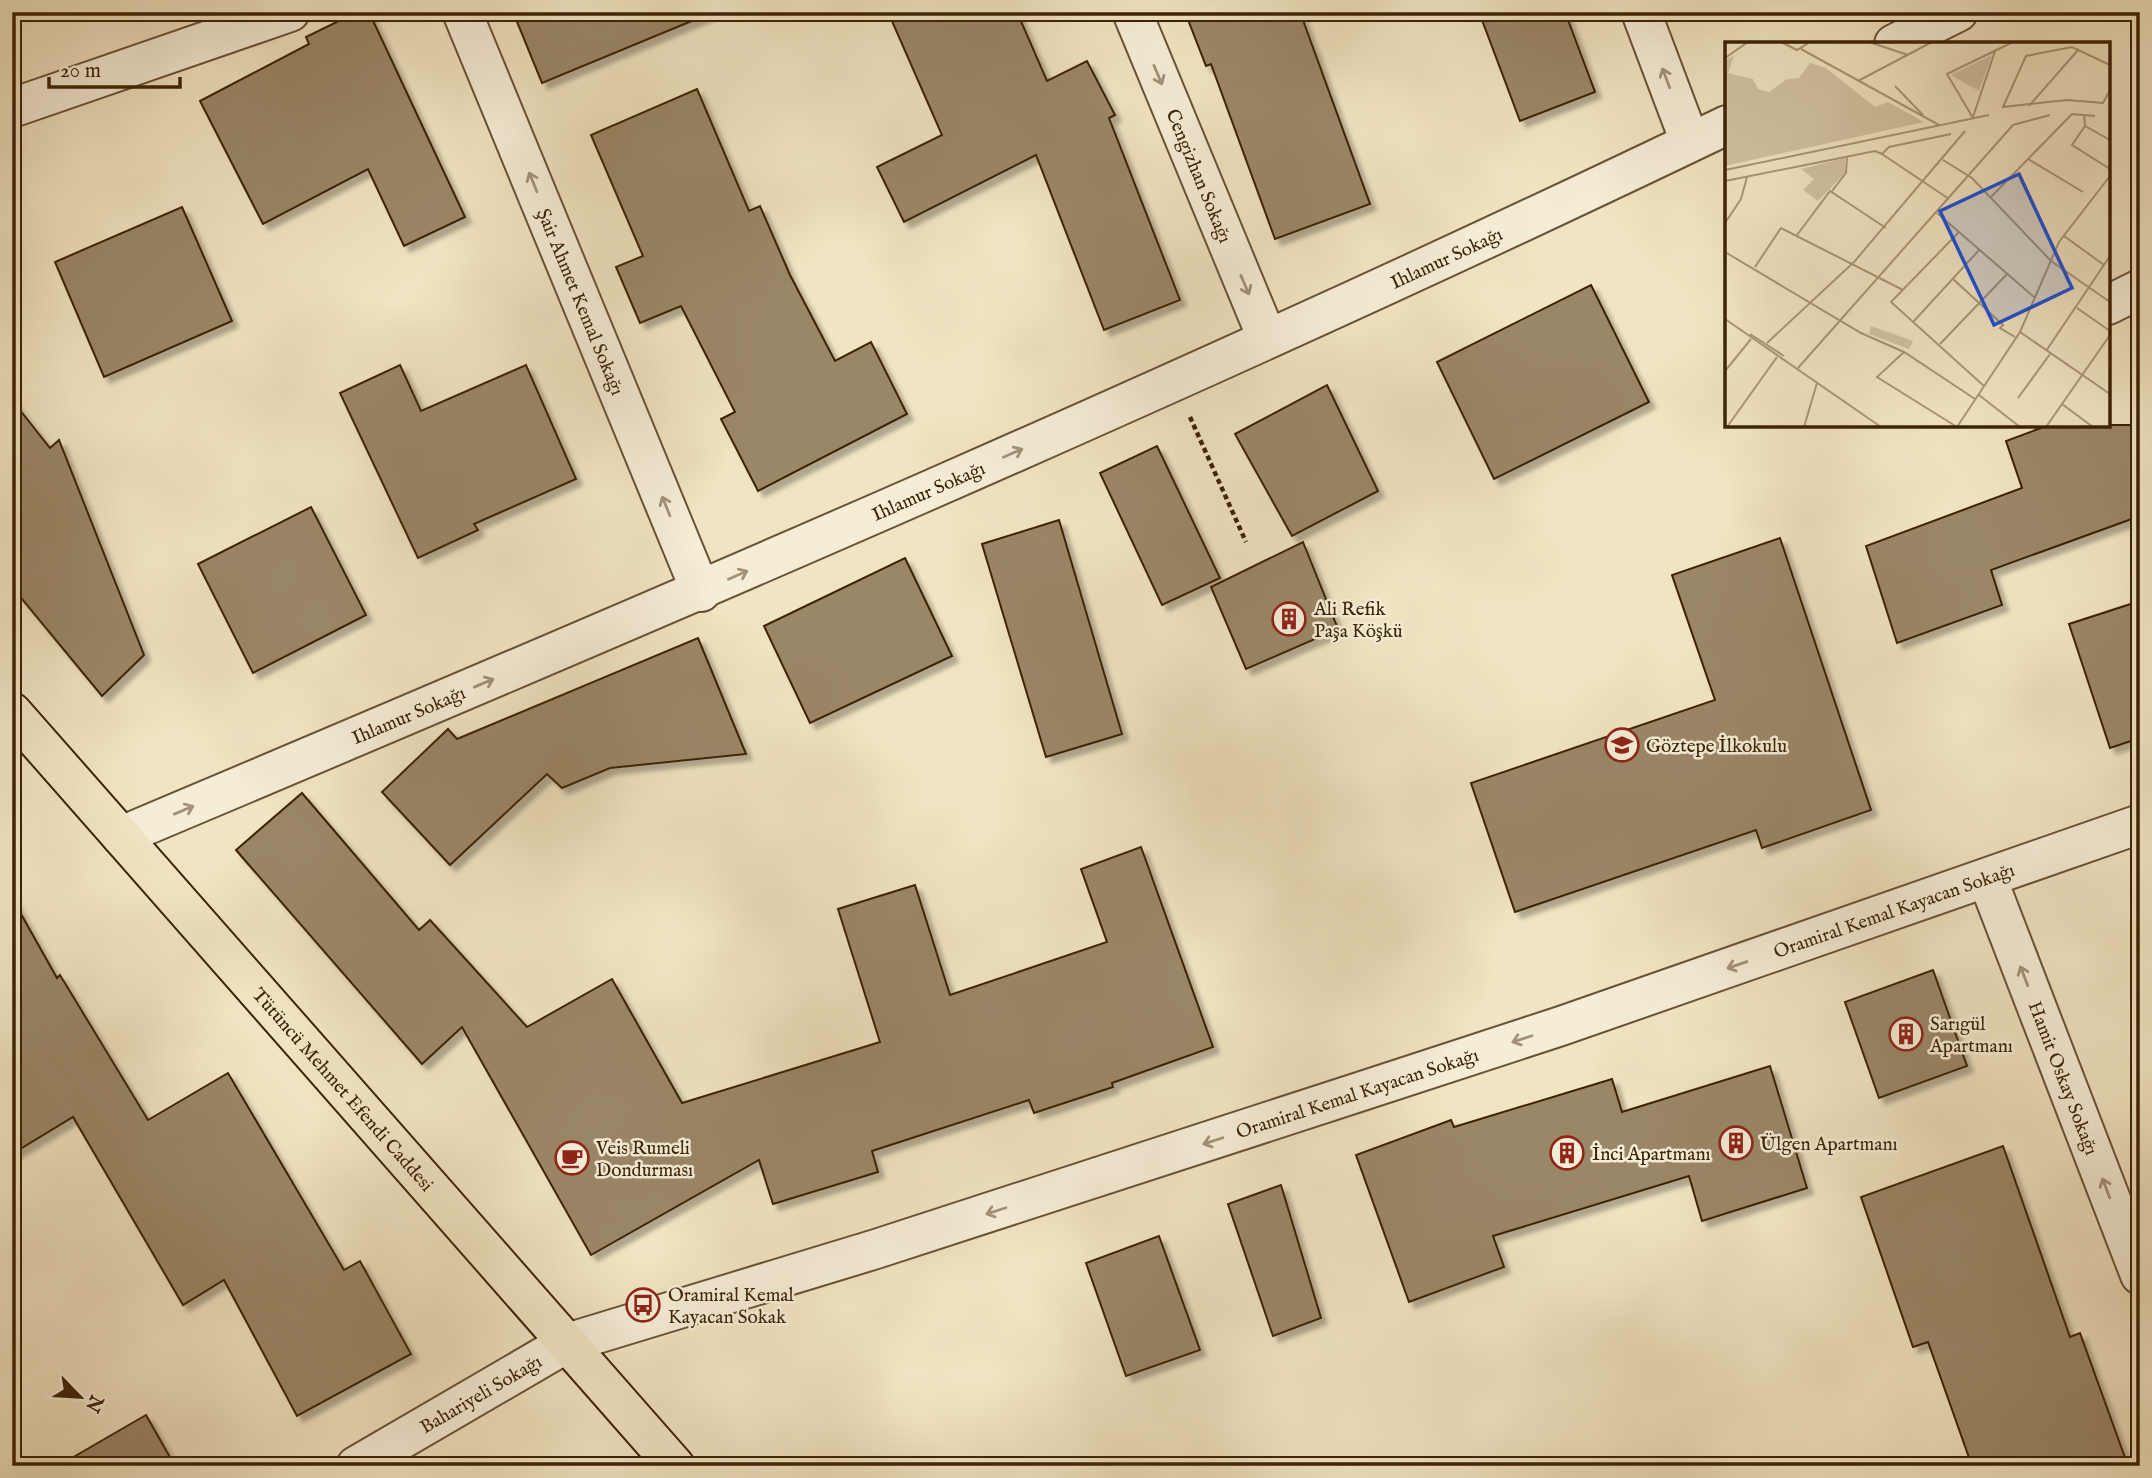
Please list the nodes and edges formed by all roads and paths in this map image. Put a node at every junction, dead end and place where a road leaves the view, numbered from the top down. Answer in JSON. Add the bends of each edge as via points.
{"nodes":[{"id":1,"x":290,"y":12,"type":"edge"},
{"id":2,"x":463,"y":12,"type":"edge"},
{"id":3,"x":1132,"y":12,"type":"edge"},
{"id":4,"x":1641,"y":12,"type":"edge"},
{"id":5,"x":1958,"y":12,"type":"edge"},
{"id":6,"x":1898,"y":42,"type":"edge"},
{"id":7,"x":12,"y":108,"type":"edge"},
{"id":8,"x":1725,"y":126,"type":"edge"},
{"id":9,"x":1690,"y":142,"type":"junction"},
{"id":10,"x":2140,"y":289,"type":"edge"},
{"id":11,"x":2110,"y":304,"type":"edge"},
{"id":12,"x":1268,"y":338,"type":"junction"},
{"id":13,"x":1174,"y":382,"type":"junction"},
{"id":14,"x":1247,"y":542,"type":"dead end"},
{"id":15,"x":701,"y":592,"type":"junction"},
{"id":16,"x":12,"y":712,"type":"edge"},
{"id":17,"x":2140,"y":824,"type":"edge"},
{"id":18,"x":121,"y":836,"type":"junction"},
{"id":19,"x":1987,"y":878,"type":"junction"},
{"id":20,"x":2140,"y":1275,"type":"edge"},
{"id":21,"x":567,"y":1343,"type":"junction"},
{"id":22,"x":356,"y":1466,"type":"edge"},
{"id":23,"x":675,"y":1466,"type":"edge"}],
"edges":[{"from":1,"to":7,"type":"street"},
{"from":15,"to":2,"type":"street","name":"Şair Ahmet Kemal Sokağı","one_way":true},
{"from":3,"to":12,"type":"street","name":"Cengizhan Sokağı","one_way":true},
{"from":9,"to":4,"type":"street","one_way":true},
{"from":5,"to":6,"type":"street"},
{"from":8,"to":9,"type":"street","name":"Ihlamur Sokağı"},
{"from":9,"to":12,"type":"street","name":"Ihlamur Sokağı"},
{"from":10,"to":11,"type":"street"},
{"from":12,"to":13,"type":"street","name":"Ihlamur Sokağı"},
{"from":13,"to":14,"type":"path"},
{"from":15,"to":13,"type":"street","name":"Ihlamur Sokağı","one_way":true},
{"from":18,"to":15,"type":"street","name":"Ihlamur Sokağı","one_way":true},
{"from":16,"to":18,"type":"main road","name":"Tütüncü Mehmet Efendi Caddesi"},
{"from":17,"to":19,"type":"street","name":"Oramiral Kemal Kayacan Sokağı"},
{"from":18,"to":21,"type":"main road","name":"Tütüncü Mehmet Efendi Caddesi"},
{"from":20,"to":19,"type":"street","name":"Hamit Oskay Sokağı","one_way":true},
{"from":19,"to":21,"type":"street","name":"Oramiral Kemal Kayacan Sokağı","one_way":true,"via":[[1561,1026],[1102,1177]]},
{"from":21,"to":22,"type":"street","name":"Bahariyeli Sokağı"},
{"from":21,"to":23,"type":"main road","name":"Tütüncü Mehmet Efendi Caddesi"}]}
